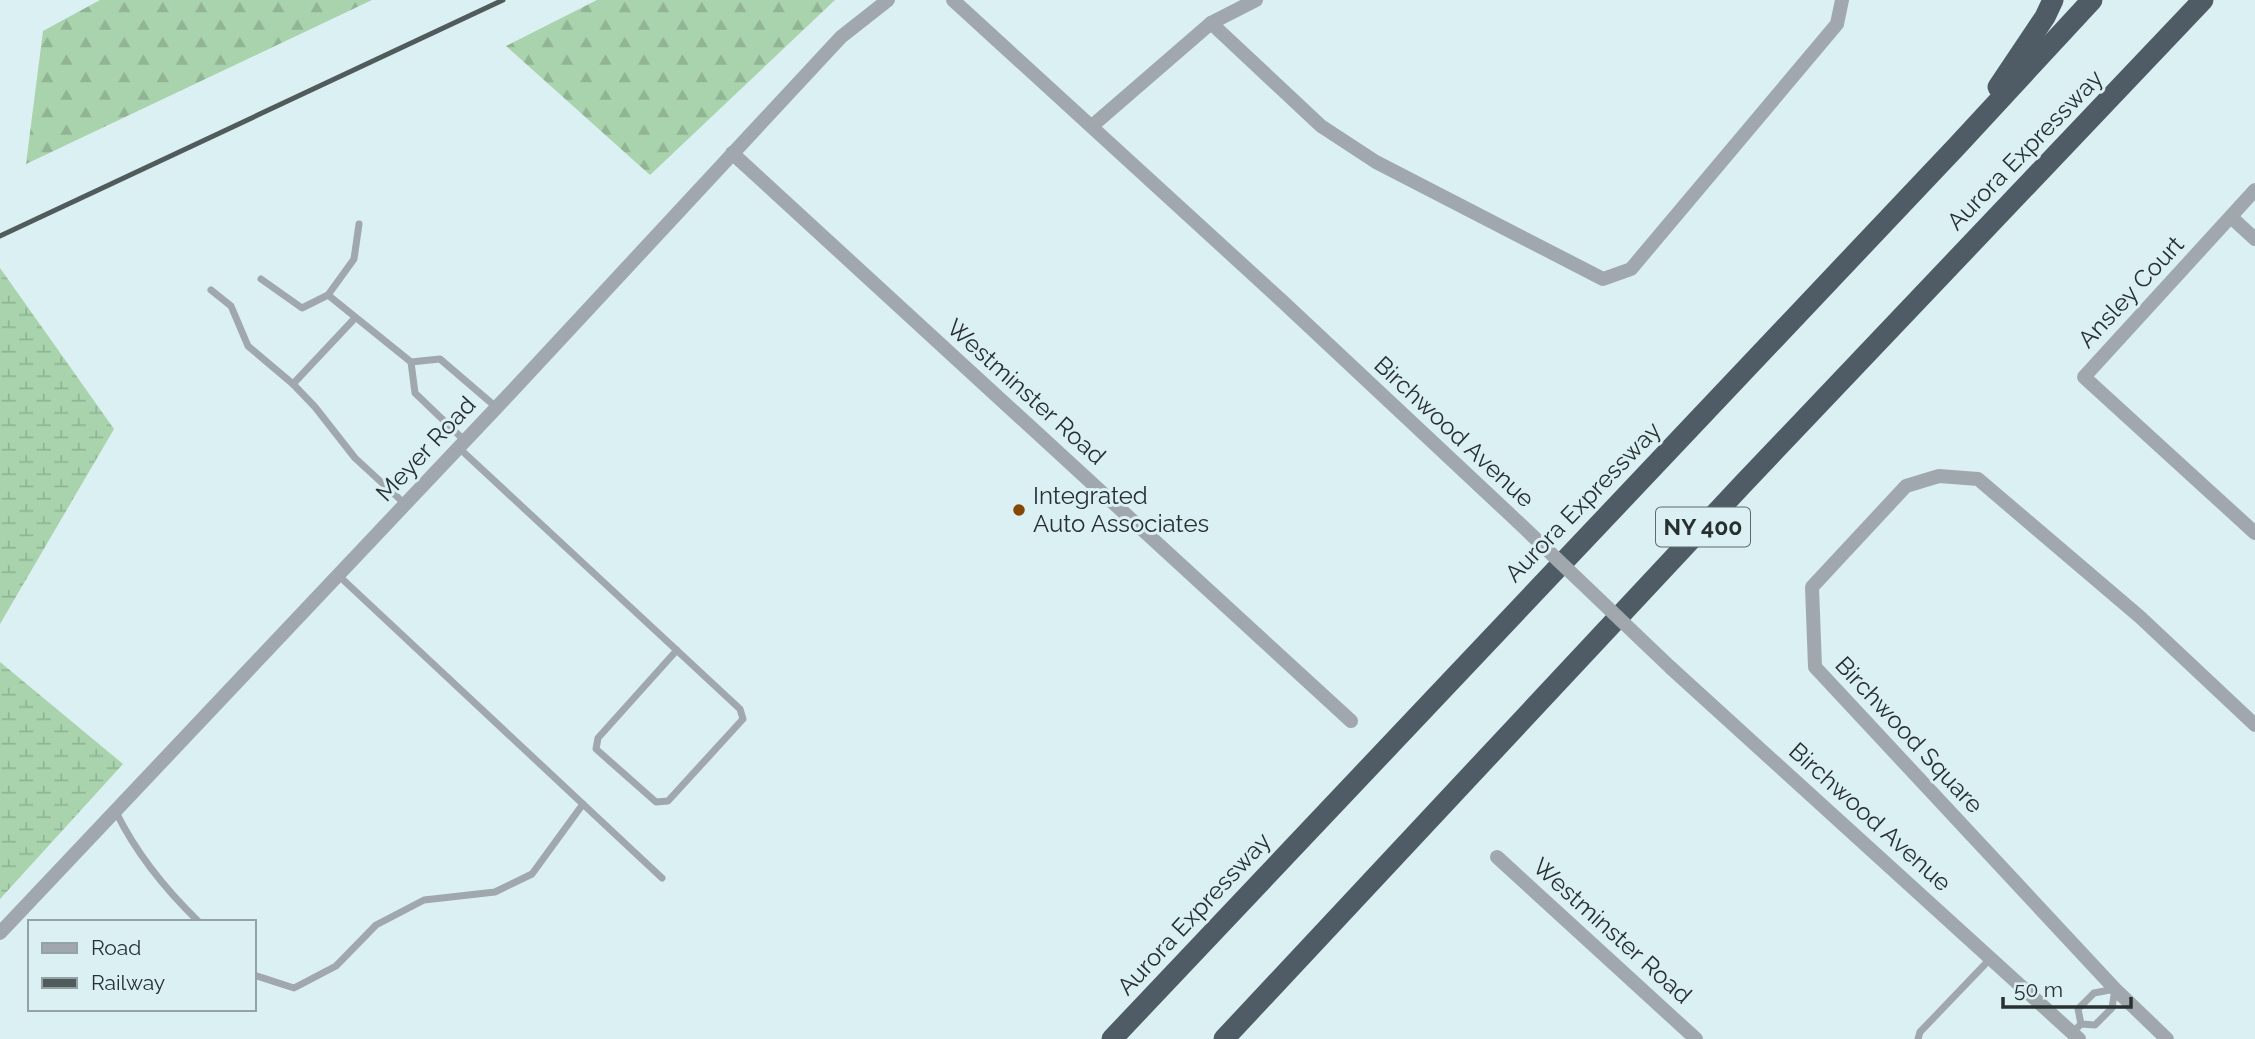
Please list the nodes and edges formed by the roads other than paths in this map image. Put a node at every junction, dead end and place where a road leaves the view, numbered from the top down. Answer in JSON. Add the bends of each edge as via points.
{"nodes":[{"id":1,"x":888,"y":0,"type":"edge"},
{"id":2,"x":953,"y":0,"type":"edge"},
{"id":3,"x":1256,"y":0,"type":"edge"},
{"id":4,"x":1842,"y":0,"type":"edge"},
{"id":5,"x":2053,"y":0,"type":"edge"},
{"id":6,"x":2092,"y":0,"type":"edge"},
{"id":7,"x":2203,"y":0,"type":"edge"},
{"id":8,"x":1211,"y":23,"type":"junction"},
{"id":9,"x":1092,"y":126,"type":"junction"},
{"id":10,"x":1957,"y":146,"type":"junction"},
{"id":11,"x":732,"y":153,"type":"junction"},
{"id":12,"x":2255,"y":190,"type":"edge"},
{"id":13,"x":2231,"y":217,"type":"junction"},
{"id":14,"x":359,"y":224,"type":"dead end"},
{"id":15,"x":2255,"y":239,"type":"edge"},
{"id":16,"x":261,"y":279,"type":"dead end"},
{"id":17,"x":211,"y":290,"type":"dead end"},
{"id":18,"x":328,"y":295,"type":"junction"},
{"id":19,"x":355,"y":318,"type":"junction"},
{"id":20,"x":411,"y":362,"type":"junction"},
{"id":21,"x":293,"y":384,"type":"junction"},
{"id":22,"x":496,"y":407,"type":"junction"},
{"id":23,"x":461,"y":444,"type":"junction"},
{"id":24,"x":405,"y":504,"type":"junction"},
{"id":25,"x":2255,"y":533,"type":"edge"},
{"id":26,"x":338,"y":575,"type":"junction"},
{"id":27,"x":677,"y":650,"type":"junction"},
{"id":28,"x":1351,"y":721,"type":"dead end"},
{"id":29,"x":2255,"y":725,"type":"edge"},
{"id":30,"x":583,"y":804,"type":"junction"},
{"id":31,"x":115,"y":811,"type":"junction"},
{"id":32,"x":1497,"y":857,"type":"dead end"},
{"id":33,"x":662,"y":878,"type":"dead end"},
{"id":34,"x":197,"y":920,"type":"edge"},
{"id":35,"x":0,"y":933,"type":"edge"},
{"id":36,"x":1991,"y":958,"type":"junction"},
{"id":37,"x":256,"y":976,"type":"edge"},
{"id":38,"x":2115,"y":989,"type":"junction"},
{"id":39,"x":2078,"y":1032,"type":"edge"},
{"id":40,"x":1112,"y":1039,"type":"edge"},
{"id":41,"x":1224,"y":1039,"type":"edge"},
{"id":42,"x":1696,"y":1039,"type":"edge"},
{"id":43,"x":1918,"y":1039,"type":"edge"},
{"id":44,"x":2167,"y":1039,"type":"edge"}],
"edges":[{"from":1,"to":11,"type":"street","name":"Meyer Road","via":[[841,37]]},
{"from":2,"to":9,"type":"street","name":"Birchwood Avenue"},
{"from":3,"to":8,"type":"street"},
{"from":4,"to":8,"type":"street","via":[[1837,23],[1631,269],[1603,278],[1365,155],[1321,125]]},
{"from":5,"to":10,"type":"highway"},
{"from":6,"to":10,"type":"highway","name":"Aurora Expressway","number":"NY 400"},
{"from":7,"to":41,"type":"highway","name":"Aurora Expressway","number":"NY 400"},
{"from":8,"to":9,"type":"street"},
{"from":9,"to":36,"type":"street","name":"Birchwood Avenue","bridge":true,"via":[[1671,668]]},
{"from":10,"to":40,"type":"highway","name":"Aurora Expressway","number":"NY 400"},
{"from":11,"to":22,"type":"street","name":"Meyer Road"},
{"from":11,"to":28,"type":"street","name":"Westminster Road"},
{"from":12,"to":13,"type":"street","name":"Ansley Court"},
{"from":13,"to":15,"type":"street"},
{"from":13,"to":25,"type":"street","name":"Ansley Court","via":[[2084,377]]},
{"from":14,"to":18,"type":"lane","via":[[354,259]]},
{"from":16,"to":18,"type":"lane","via":[[302,308]]},
{"from":17,"to":21,"type":"lane","via":[[231,306],[248,346]]},
{"from":18,"to":19,"type":"lane"},
{"from":19,"to":20,"type":"lane"},
{"from":19,"to":21,"type":"lane"},
{"from":20,"to":22,"type":"lane","via":[[440,359]]},
{"from":20,"to":23,"type":"lane","via":[[415,393]]},
{"from":21,"to":24,"type":"lane","via":[[355,458]]},
{"from":22,"to":23,"type":"street","name":"Meyer Road"},
{"from":23,"to":24,"type":"street","name":"Meyer Road"},
{"from":23,"to":27,"type":"lane"},
{"from":24,"to":26,"type":"street","name":"Meyer Road"},
{"from":26,"to":30,"type":"lane"},
{"from":26,"to":31,"type":"street","name":"Meyer Road"},
{"from":27,"to":27,"type":"lane","via":[[740,709],[743,719],[668,801],[656,802],[596,748],[598,738]]},
{"from":29,"to":38,"type":"street","name":"Birchwood Square","via":[[2140,617],[1978,478],[1939,476],[1906,486],[1812,587],[1815,667]]},
{"from":30,"to":33,"type":"lane"},
{"from":30,"to":37,"type":"lane","via":[[532,874],[495,892],[424,900],[376,925],[336,966],[294,988]]},
{"from":31,"to":34,"type":"lane","via":[[128,838]]},
{"from":31,"to":35,"type":"street","name":"Meyer Road"},
{"from":32,"to":42,"type":"street","name":"Westminster Road"},
{"from":36,"to":39,"type":"street","name":"Birchwood Avenue"},
{"from":36,"to":43,"type":"lane"},
{"from":38,"to":39,"type":"lane","via":[[2112,1008],[2095,1025]]},
{"from":38,"to":39,"type":"lane","via":[[2094,992],[2078,1009]]},
{"from":38,"to":44,"type":"street","name":"Birchwood Square"}]}
